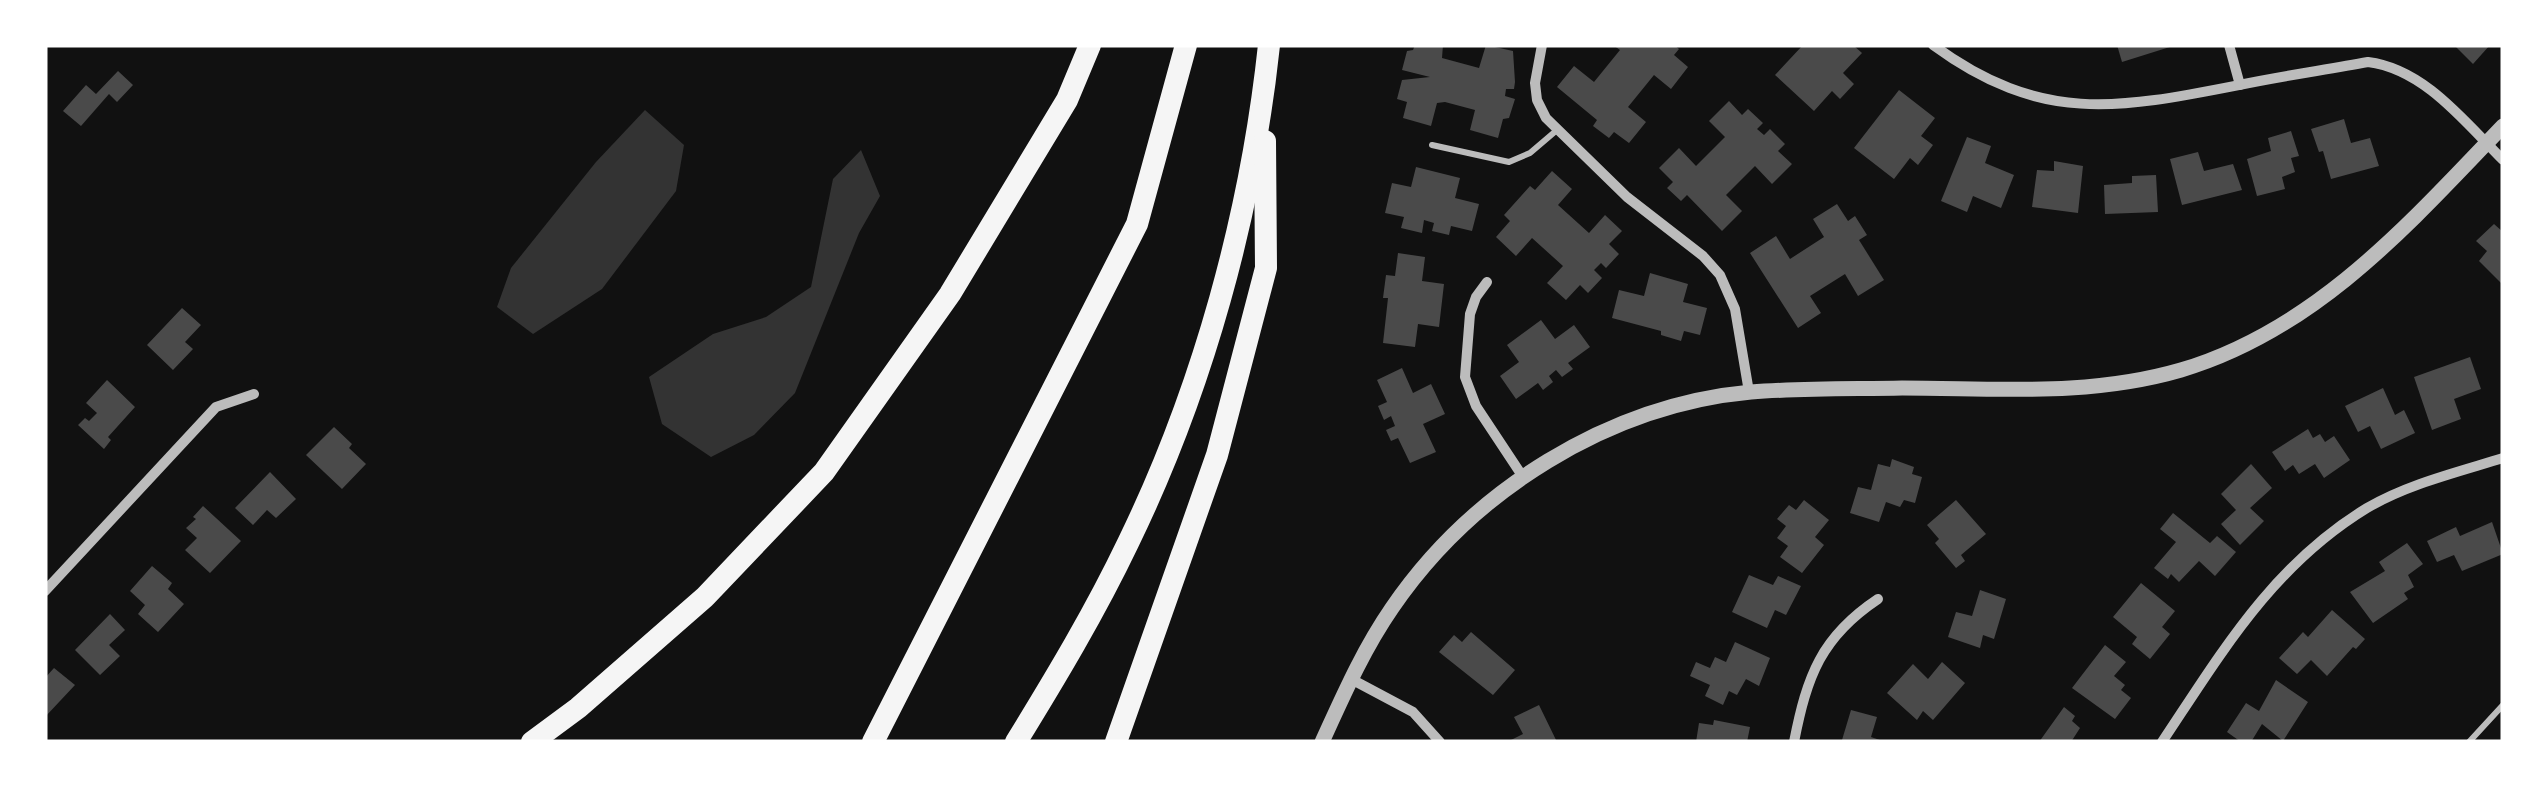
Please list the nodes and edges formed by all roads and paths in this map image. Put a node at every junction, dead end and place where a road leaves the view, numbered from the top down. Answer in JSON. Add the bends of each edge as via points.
{"nodes":[{"id":1,"x":1090,"y":45,"type":"edge"},
{"id":2,"x":1186,"y":45,"type":"edge"},
{"id":3,"x":1269,"y":45,"type":"edge"},
{"id":4,"x":1542,"y":45,"type":"edge"},
{"id":5,"x":1933,"y":45,"type":"edge"},
{"id":6,"x":2229,"y":45,"type":"edge"},
{"id":7,"x":2240,"y":84,"type":"junction"},
{"id":8,"x":1264,"y":87,"type":"junction"},
{"id":9,"x":2503,"y":126,"type":"edge"},
{"id":10,"x":1558,"y":129,"type":"junction"},
{"id":11,"x":2486,"y":143,"type":"junction"},
{"id":12,"x":1432,"y":145,"type":"dead end"},
{"id":13,"x":2503,"y":160,"type":"edge"},
{"id":14,"x":1487,"y":282,"type":"dead end"},
{"id":15,"x":1749,"y":392,"type":"junction"},
{"id":16,"x":254,"y":394,"type":"dead end"},
{"id":17,"x":2503,"y":458,"type":"edge"},
{"id":18,"x":1523,"y":477,"type":"junction"},
{"id":19,"x":45,"y":591,"type":"edge"},
{"id":20,"x":1878,"y":599,"type":"dead end"},
{"id":21,"x":1351,"y":679,"type":"junction"},
{"id":22,"x":2503,"y":705,"type":"edge"},
{"id":23,"x":532,"y":742,"type":"edge"},
{"id":24,"x":873,"y":742,"type":"edge"},
{"id":25,"x":1016,"y":742,"type":"edge"},
{"id":26,"x":1116,"y":742,"type":"edge"},
{"id":27,"x":1322,"y":742,"type":"edge"},
{"id":28,"x":1440,"y":742,"type":"edge"},
{"id":29,"x":1794,"y":742,"type":"edge"},
{"id":30,"x":2162,"y":742,"type":"edge"},
{"id":31,"x":2469,"y":742,"type":"edge"}],
"edges":[{"from":1,"to":23,"type":"highway","via":[[1067,100],[950,294],[824,472],[705,596]]},
{"from":2,"to":24,"type":"highway","via":[[1137,224]]},
{"from":3,"to":8,"type":"highway"},
{"from":4,"to":10,"type":"street","via":[[1536,100]]},
{"from":5,"to":7,"type":"street","via":[[1994,83],[2078,105],[2122,106]]},
{"from":6,"to":7,"type":"street"},
{"from":7,"to":11,"type":"street","via":[[2388,64],[2422,82]]},
{"from":8,"to":25,"type":"highway","via":[[1243,203],[1175,432],[1075,646]]},
{"from":8,"to":26,"type":"highway","via":[[1266,268],[1217,455]]},
{"from":9,"to":11,"type":"street"},
{"from":10,"to":12,"type":"lane","via":[[1509,162]]},
{"from":10,"to":15,"type":"street","via":[[1720,275],[1735,309]]},
{"from":11,"to":13,"type":"street"},
{"from":11,"to":15,"type":"street","via":[[2389,244],[2324,297],[2229,352],[2183,369],[2062,390]]},
{"from":14,"to":18,"type":"street","via":[[1470,314],[1464,376]]},
{"from":15,"to":18,"type":"street","via":[[1654,412]]},
{"from":16,"to":19,"type":"street","via":[[216,407]]},
{"from":17,"to":30,"type":"street","via":[[2369,507],[2310,549],[2258,601]]},
{"from":18,"to":21,"type":"street","via":[[1424,564]]},
{"from":20,"to":29,"type":"street","via":[[1832,637],[1806,692]]},
{"from":21,"to":27,"type":"street"},
{"from":21,"to":28,"type":"street","via":[[1413,712]]},
{"from":22,"to":31,"type":"lane"}]}
